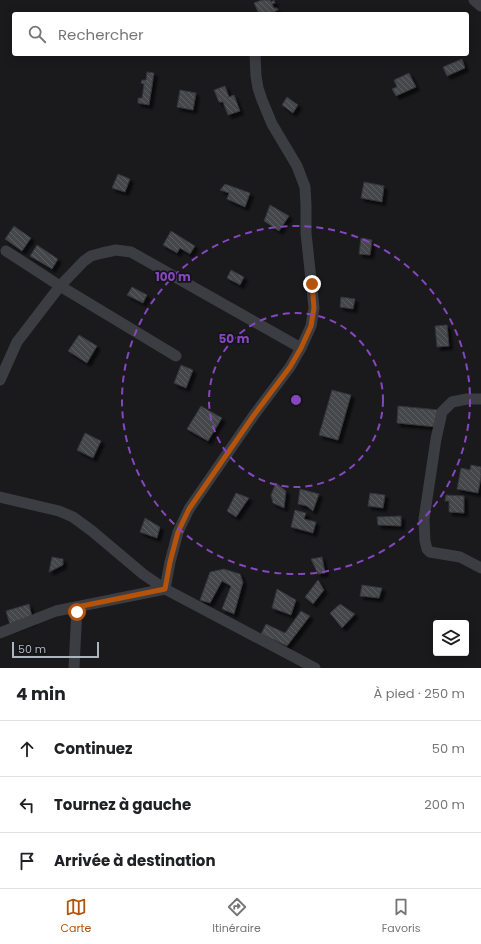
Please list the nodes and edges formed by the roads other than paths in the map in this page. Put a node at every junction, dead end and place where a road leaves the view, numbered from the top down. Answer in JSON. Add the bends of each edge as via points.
{"nodes":[{"id":1,"x":474,"y":0,"type":"edge"},
{"id":2,"x":481,"y":6,"type":"edge"},
{"id":3,"x":255,"y":56,"type":"edge"},
{"id":4,"x":6,"y":251,"type":"dead end"},
{"id":5,"x":60,"y":286,"type":"junction"},
{"id":6,"x":301,"y":348,"type":"junction"},
{"id":7,"x":176,"y":356,"type":"dead end"},
{"id":8,"x":0,"y":380,"type":"edge"},
{"id":9,"x":481,"y":399,"type":"edge"},
{"id":10,"x":0,"y":497,"type":"edge"},
{"id":11,"x":481,"y":568,"type":"edge"},
{"id":12,"x":165,"y":589,"type":"junction"},
{"id":13,"x":77,"y":607,"type":"junction"},
{"id":14,"x":0,"y":633,"type":"edge"},
{"id":15,"x":74,"y":668,"type":"edge"},
{"id":16,"x":315,"y":668,"type":"edge"}],
"edges":[{"from":1,"to":2,"type":"street"},
{"from":3,"to":6,"type":"street","via":[[256,76],[262,100],[272,124],[297,166],[305,188],[306,233],[314,308],[311,326]]},
{"from":4,"to":5,"type":"street"},
{"from":5,"to":6,"type":"street","via":[[91,256],[116,250],[131,252]]},
{"from":5,"to":7,"type":"street"},
{"from":5,"to":8,"type":"street","via":[[17,342]]},
{"from":6,"to":12,"type":"street","via":[[189,509],[178,532]]},
{"from":9,"to":11,"type":"street","via":[[452,402],[442,412],[424,519],[425,541],[430,552],[460,557]]},
{"from":10,"to":12,"type":"street","via":[[73,517]]},
{"from":12,"to":13,"type":"street"},
{"from":12,"to":16,"type":"street"},
{"from":13,"to":14,"type":"street","via":[[56,611]]},
{"from":13,"to":15,"type":"street"}]}
